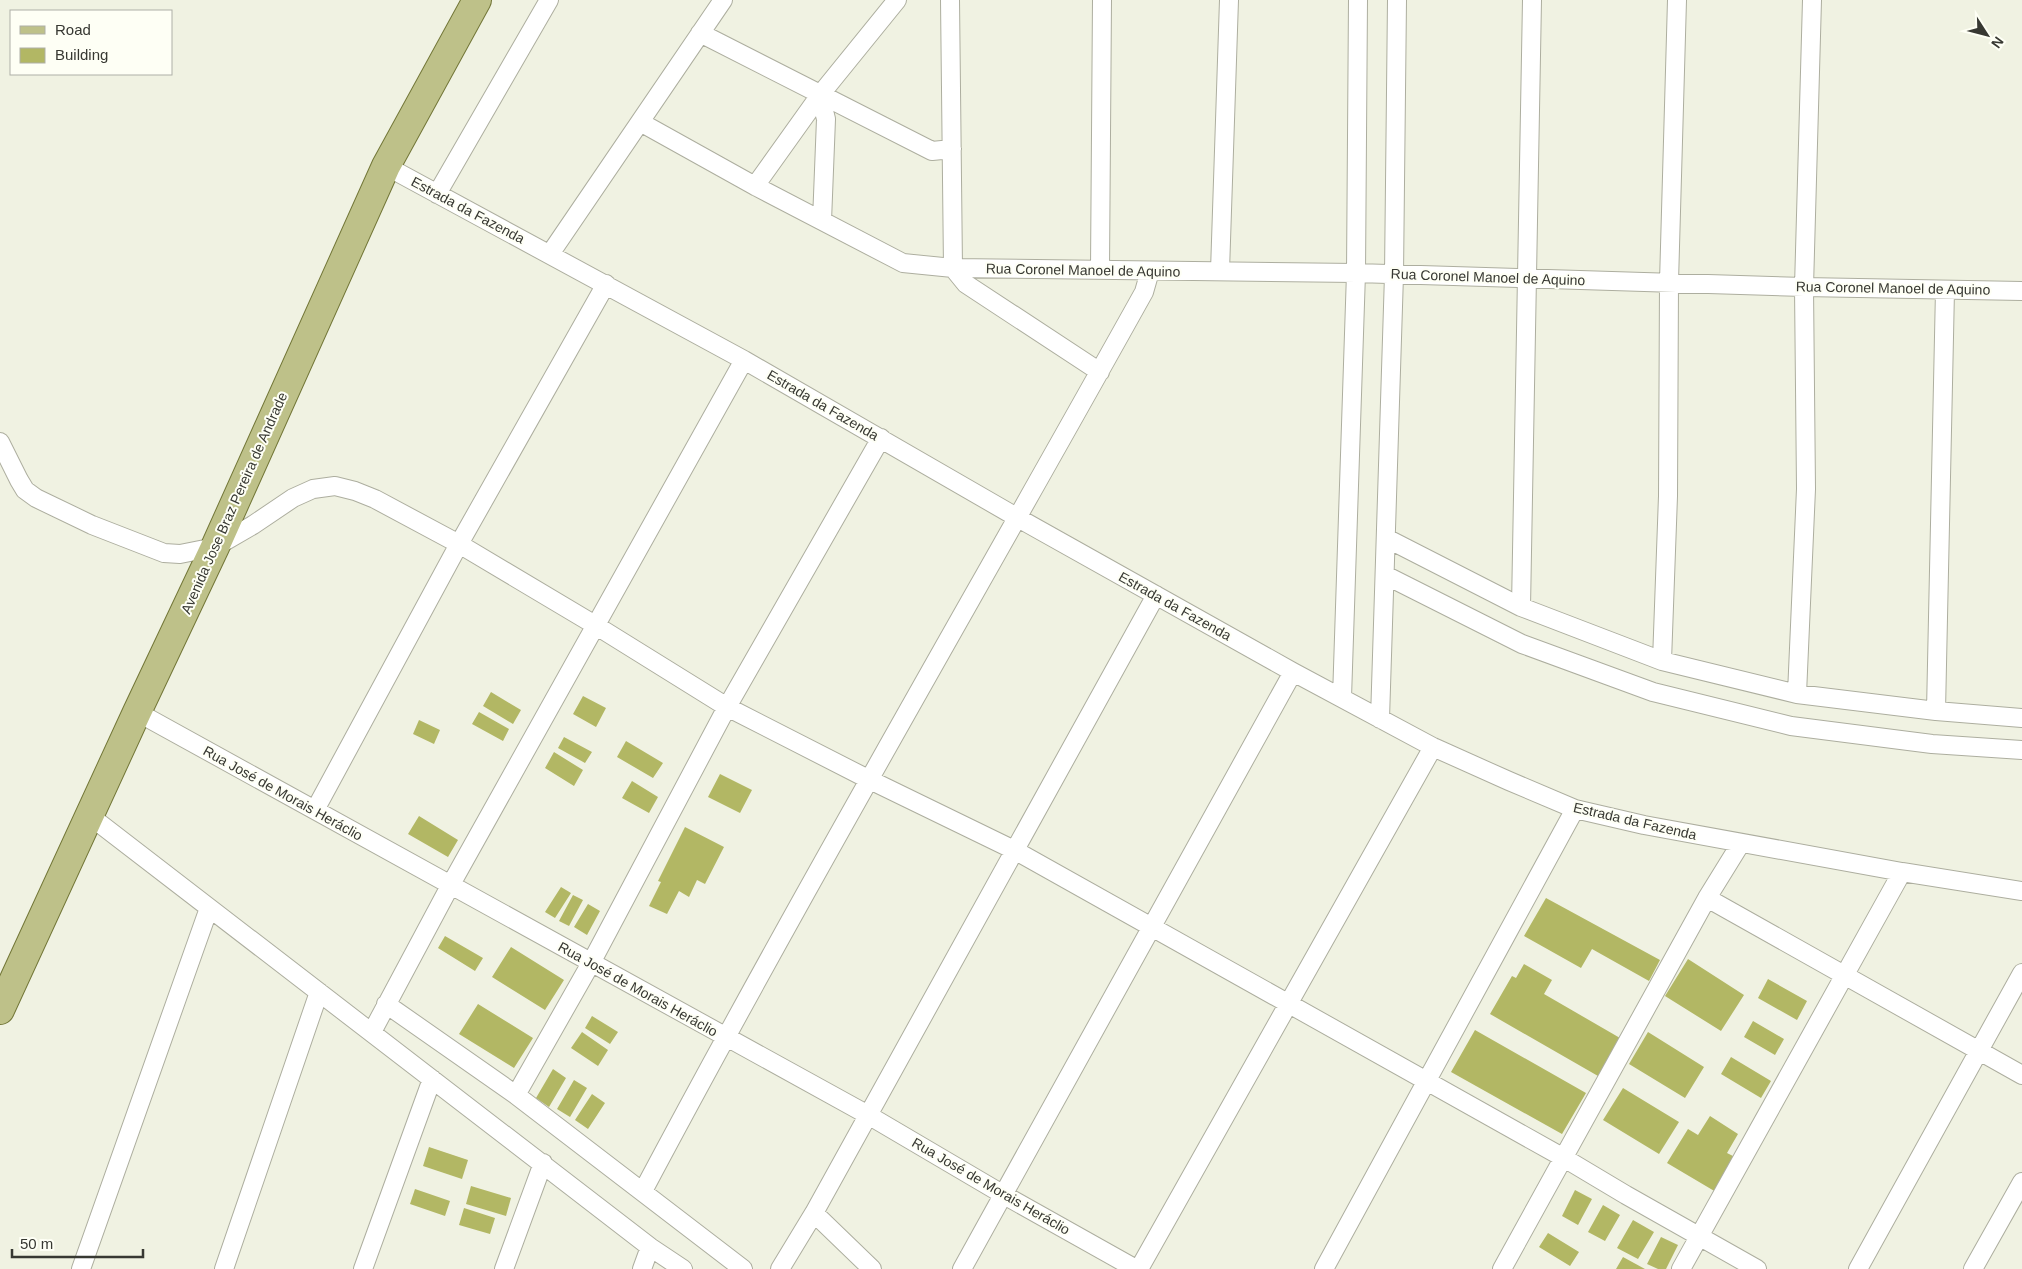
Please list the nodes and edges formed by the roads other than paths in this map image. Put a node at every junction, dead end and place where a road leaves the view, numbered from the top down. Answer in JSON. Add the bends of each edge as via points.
{"nodes":[{"id":1,"x":477,"y":0,"type":"edge"},
{"id":2,"x":549,"y":0,"type":"edge"},
{"id":3,"x":723,"y":0,"type":"edge"},
{"id":4,"x":897,"y":0,"type":"edge"},
{"id":5,"x":950,"y":0,"type":"edge"},
{"id":6,"x":1102,"y":0,"type":"edge"},
{"id":7,"x":1229,"y":0,"type":"edge"},
{"id":8,"x":1358,"y":0,"type":"edge"},
{"id":9,"x":1397,"y":0,"type":"edge"},
{"id":10,"x":1532,"y":0,"type":"edge"},
{"id":11,"x":1677,"y":0,"type":"edge"},
{"id":12,"x":1812,"y":0,"type":"edge"},
{"id":13,"x":700,"y":33,"type":"junction"},
{"id":14,"x":820,"y":95,"type":"junction"},
{"id":15,"x":640,"y":122,"type":"junction"},
{"id":16,"x":952,"y":149,"type":"junction"},
{"id":17,"x":386,"y":166,"type":"junction"},
{"id":18,"x":755,"y":186,"type":"junction"},
{"id":19,"x":437,"y":194,"type":"junction"},
{"id":20,"x":822,"y":221,"type":"junction"},
{"id":21,"x":550,"y":254,"type":"junction"},
{"id":22,"x":953,"y":268,"type":"junction"},
{"id":23,"x":1100,"y":270,"type":"junction"},
{"id":24,"x":1150,"y":270,"type":"junction"},
{"id":25,"x":1220,"y":271,"type":"junction"},
{"id":26,"x":1356,"y":273,"type":"junction"},
{"id":27,"x":1394,"y":275,"type":"junction"},
{"id":28,"x":1528,"y":278,"type":"junction"},
{"id":29,"x":1669,"y":282,"type":"junction"},
{"id":30,"x":606,"y":284,"type":"junction"},
{"id":31,"x":1804,"y":287,"type":"junction"},
{"id":32,"x":1945,"y":290,"type":"junction"},
{"id":33,"x":2022,"y":290,"type":"edge"},
{"id":34,"x":744,"y":360,"type":"junction"},
{"id":35,"x":1100,"y":372,"type":"junction"},
{"id":36,"x":881,"y":438,"type":"junction"},
{"id":37,"x":0,"y":442,"type":"edge"},
{"id":38,"x":1018,"y":518,"type":"junction"},
{"id":39,"x":1386,"y":538,"type":"junction"},
{"id":40,"x":459,"y":544,"type":"junction"},
{"id":41,"x":216,"y":547,"type":"junction"},
{"id":42,"x":1385,"y":575,"type":"junction"},
{"id":43,"x":1156,"y":595,"type":"junction"},
{"id":44,"x":1522,"y":607,"type":"junction"},
{"id":45,"x":596,"y":625,"type":"junction"},
{"id":46,"x":1662,"y":661,"type":"junction"},
{"id":47,"x":1293,"y":672,"type":"junction"},
{"id":48,"x":1797,"y":694,"type":"junction"},
{"id":49,"x":1342,"y":698,"type":"junction"},
{"id":50,"x":727,"y":707,"type":"junction"},
{"id":51,"x":1936,"y":711,"type":"junction"},
{"id":52,"x":137,"y":712,"type":"junction"},
{"id":53,"x":2022,"y":718,"type":"edge"},
{"id":54,"x":1380,"y":719,"type":"junction"},
{"id":55,"x":1433,"y":747,"type":"junction"},
{"id":56,"x":2022,"y":750,"type":"edge"},
{"id":57,"x":868,"y":779,"type":"junction"},
{"id":58,"x":1575,"y":809,"type":"junction"},
{"id":59,"x":315,"y":810,"type":"junction"},
{"id":60,"x":90,"y":816,"type":"junction"},
{"id":61,"x":1741,"y":844,"type":"junction"},
{"id":62,"x":1016,"y":851,"type":"junction"},
{"id":63,"x":1902,"y":872,"type":"junction"},
{"id":64,"x":450,"y":886,"type":"junction"},
{"id":65,"x":2022,"y":891,"type":"edge"},
{"id":66,"x":1707,"y":898,"type":"junction"},
{"id":67,"x":210,"y":908,"type":"junction"},
{"id":68,"x":1151,"y":927,"type":"junction"},
{"id":69,"x":591,"y":963,"type":"junction"},
{"id":70,"x":2022,"y":973,"type":"edge"},
{"id":71,"x":1844,"y":974,"type":"junction"},
{"id":72,"x":319,"y":992,"type":"junction"},
{"id":73,"x":386,"y":1004,"type":"junction"},
{"id":74,"x":1289,"y":1005,"type":"junction"},
{"id":75,"x":0,"y":1010,"type":"edge"},
{"id":76,"x":372,"y":1032,"type":"junction"},
{"id":77,"x":725,"y":1037,"type":"junction"},
{"id":78,"x":1979,"y":1052,"type":"junction"},
{"id":79,"x":2022,"y":1075,"type":"edge"},
{"id":80,"x":432,"y":1079,"type":"junction"},
{"id":81,"x":1428,"y":1082,"type":"junction"},
{"id":82,"x":516,"y":1095,"type":"junction"},
{"id":83,"x":868,"y":1115,"type":"junction"},
{"id":84,"x":1564,"y":1158,"type":"junction"},
{"id":85,"x":543,"y":1163,"type":"junction"},
{"id":86,"x":2022,"y":1182,"type":"edge"},
{"id":87,"x":644,"y":1191,"type":"junction"},
{"id":88,"x":1004,"y":1195,"type":"junction"},
{"id":89,"x":814,"y":1212,"type":"junction"},
{"id":90,"x":1699,"y":1236,"type":"junction"},
{"id":91,"x":650,"y":1247,"type":"junction"},
{"id":92,"x":81,"y":1269,"type":"edge"},
{"id":93,"x":224,"y":1269,"type":"edge"},
{"id":94,"x":363,"y":1269,"type":"edge"},
{"id":95,"x":504,"y":1269,"type":"edge"},
{"id":96,"x":642,"y":1269,"type":"edge"},
{"id":97,"x":683,"y":1269,"type":"edge"},
{"id":98,"x":743,"y":1269,"type":"edge"},
{"id":99,"x":780,"y":1269,"type":"edge"},
{"id":100,"x":872,"y":1269,"type":"edge"},
{"id":101,"x":962,"y":1269,"type":"edge"},
{"id":102,"x":1138,"y":1269,"type":"edge"},
{"id":103,"x":1324,"y":1269,"type":"edge"},
{"id":104,"x":1502,"y":1269,"type":"edge"},
{"id":105,"x":1681,"y":1269,"type":"edge"},
{"id":106,"x":1757,"y":1269,"type":"edge"},
{"id":107,"x":1858,"y":1269,"type":"edge"},
{"id":108,"x":1973,"y":1269,"type":"edge"}],
"edges":[{"from":1,"to":17,"type":"main road","name":"Avenida Jose Braz Pereira de Andrade"},
{"from":2,"to":19,"type":"street"},
{"from":3,"to":13,"type":"street"},
{"from":4,"to":14,"type":"street"},
{"from":5,"to":16,"type":"street"},
{"from":6,"to":23,"type":"street"},
{"from":7,"to":25,"type":"street"},
{"from":8,"to":26,"type":"street"},
{"from":9,"to":27,"type":"street"},
{"from":10,"to":28,"type":"street"},
{"from":11,"to":29,"type":"street"},
{"from":12,"to":31,"type":"street"},
{"from":13,"to":14,"type":"street"},
{"from":13,"to":15,"type":"street"},
{"from":14,"to":16,"type":"street","via":[[932,150]]},
{"from":14,"to":18,"type":"street"},
{"from":14,"to":20,"type":"street","via":[[826,119]]},
{"from":15,"to":18,"type":"street","name":"Rua Coronel Manoel de Aquino"},
{"from":15,"to":21,"type":"street"},
{"from":16,"to":22,"type":"street"},
{"from":17,"to":19,"type":"street","name":"Estrada da Fazenda"},
{"from":17,"to":41,"type":"main road","name":"Avenida Jose Braz Pereira de Andrade"},
{"from":18,"to":20,"type":"street","name":"Rua Coronel Manoel de Aquino"},
{"from":19,"to":21,"type":"street","name":"Estrada da Fazenda"},
{"from":20,"to":22,"type":"street","name":"Rua Coronel Manoel de Aquino","via":[[903,263]]},
{"from":21,"to":30,"type":"street","name":"Estrada da Fazenda"},
{"from":22,"to":23,"type":"street","name":"Rua Coronel Manoel de Aquino"},
{"from":22,"to":35,"type":"street","via":[[966,284]]},
{"from":23,"to":24,"type":"street","name":"Rua Coronel Manoel de Aquino"},
{"from":24,"to":25,"type":"street","name":"Rua Coronel Manoel de Aquino"},
{"from":24,"to":35,"type":"street","via":[[1144,292]]},
{"from":25,"to":26,"type":"street","name":"Rua Coronel Manoel de Aquino"},
{"from":26,"to":27,"type":"street","name":"Rua Coronel Manoel de Aquino"},
{"from":26,"to":49,"type":"street"},
{"from":27,"to":28,"type":"street","name":"Rua Coronel Manoel de Aquino"},
{"from":27,"to":39,"type":"street"},
{"from":28,"to":29,"type":"street","name":"Rua Coronel Manoel de Aquino"},
{"from":28,"to":44,"type":"street"},
{"from":29,"to":31,"type":"street","name":"Rua Coronel Manoel de Aquino"},
{"from":29,"to":46,"type":"street","via":[[1668,496]]},
{"from":30,"to":34,"type":"street","name":"Estrada da Fazenda"},
{"from":30,"to":40,"type":"street"},
{"from":31,"to":32,"type":"street","name":"Rua Coronel Manoel de Aquino"},
{"from":31,"to":48,"type":"street","via":[[1806,489]]},
{"from":32,"to":33,"type":"street","name":"Rua Coronel Manoel de Aquino"},
{"from":32,"to":51,"type":"street"},
{"from":34,"to":36,"type":"street","name":"Estrada da Fazenda"},
{"from":34,"to":45,"type":"street"},
{"from":35,"to":38,"type":"street"},
{"from":36,"to":38,"type":"street","name":"Estrada da Fazenda"},
{"from":36,"to":50,"type":"street"},
{"from":37,"to":41,"type":"street","via":[[25,490],[59,510],[164,553],[180,554]]},
{"from":38,"to":43,"type":"street","name":"Estrada da Fazenda"},
{"from":38,"to":57,"type":"street"},
{"from":39,"to":42,"type":"street"},
{"from":39,"to":44,"type":"street"},
{"from":40,"to":41,"type":"street","via":[[355,491],[330,486],[293,498]]},
{"from":40,"to":45,"type":"street"},
{"from":40,"to":59,"type":"street"},
{"from":41,"to":52,"type":"main road","name":"Avenida Jose Braz Pereira de Andrade"},
{"from":42,"to":54,"type":"street"},
{"from":42,"to":56,"type":"street","via":[[1522,644],[1653,692],[1791,726],[1932,744]]},
{"from":43,"to":47,"type":"street","name":"Estrada da Fazenda"},
{"from":43,"to":62,"type":"street"},
{"from":44,"to":46,"type":"street"},
{"from":45,"to":50,"type":"street"},
{"from":45,"to":64,"type":"street"},
{"from":46,"to":48,"type":"street"},
{"from":47,"to":49,"type":"street","name":"Estrada da Fazenda"},
{"from":47,"to":68,"type":"street"},
{"from":48,"to":51,"type":"street"},
{"from":49,"to":54,"type":"street","name":"Estrada da Fazenda"},
{"from":50,"to":57,"type":"street"},
{"from":50,"to":69,"type":"street"},
{"from":51,"to":53,"type":"street"},
{"from":52,"to":59,"type":"street","name":"Rua José de Morais Heráclio"},
{"from":52,"to":60,"type":"main road","name":"Avenida Jose Braz Pereira de Andrade"},
{"from":54,"to":55,"type":"street","name":"Estrada da Fazenda"},
{"from":55,"to":58,"type":"street","name":"Estrada da Fazenda"},
{"from":55,"to":74,"type":"street"},
{"from":57,"to":62,"type":"street"},
{"from":57,"to":77,"type":"street"},
{"from":58,"to":61,"type":"street","name":"Estrada da Fazenda"},
{"from":58,"to":81,"type":"street"},
{"from":59,"to":64,"type":"street","name":"Rua José de Morais Heráclio"},
{"from":60,"to":67,"type":"street"},
{"from":60,"to":75,"type":"main road","name":"Avenida Jose Braz Pereira de Andrade"},
{"from":61,"to":63,"type":"street","name":"Estrada da Fazenda"},
{"from":61,"to":66,"type":"street"},
{"from":62,"to":68,"type":"street"},
{"from":62,"to":83,"type":"street"},
{"from":63,"to":65,"type":"street","name":"Estrada da Fazenda"},
{"from":63,"to":71,"type":"street"},
{"from":64,"to":69,"type":"street","name":"Rua José de Morais Heráclio"},
{"from":64,"to":73,"type":"street"},
{"from":66,"to":71,"type":"street"},
{"from":66,"to":84,"type":"street"},
{"from":67,"to":72,"type":"street"},
{"from":67,"to":92,"type":"street"},
{"from":68,"to":74,"type":"street"},
{"from":68,"to":88,"type":"street"},
{"from":69,"to":77,"type":"street","name":"Rua José de Morais Heráclio"},
{"from":69,"to":82,"type":"street"},
{"from":70,"to":78,"type":"street"},
{"from":71,"to":78,"type":"street"},
{"from":71,"to":90,"type":"street"},
{"from":72,"to":76,"type":"street"},
{"from":72,"to":93,"type":"street"},
{"from":73,"to":76,"type":"street"},
{"from":73,"to":82,"type":"street"},
{"from":74,"to":81,"type":"street"},
{"from":74,"to":102,"type":"street"},
{"from":76,"to":80,"type":"street"},
{"from":77,"to":83,"type":"street","name":"Rua José de Morais Heráclio"},
{"from":77,"to":87,"type":"street"},
{"from":78,"to":79,"type":"street"},
{"from":78,"to":107,"type":"street"},
{"from":80,"to":85,"type":"street"},
{"from":80,"to":94,"type":"street"},
{"from":81,"to":84,"type":"street"},
{"from":81,"to":103,"type":"street"},
{"from":82,"to":87,"type":"street"},
{"from":83,"to":88,"type":"street","name":"Rua José de Morais Heráclio"},
{"from":83,"to":89,"type":"street"},
{"from":84,"to":90,"type":"street"},
{"from":84,"to":104,"type":"street"},
{"from":85,"to":91,"type":"street"},
{"from":85,"to":95,"type":"street"},
{"from":86,"to":108,"type":"street"},
{"from":87,"to":98,"type":"street"},
{"from":88,"to":101,"type":"street"},
{"from":88,"to":102,"type":"street","name":"Rua José de Morais Heráclio"},
{"from":89,"to":99,"type":"street"},
{"from":89,"to":100,"type":"street"},
{"from":90,"to":105,"type":"street"},
{"from":90,"to":106,"type":"street"},
{"from":91,"to":96,"type":"street"},
{"from":91,"to":97,"type":"street"}]}
